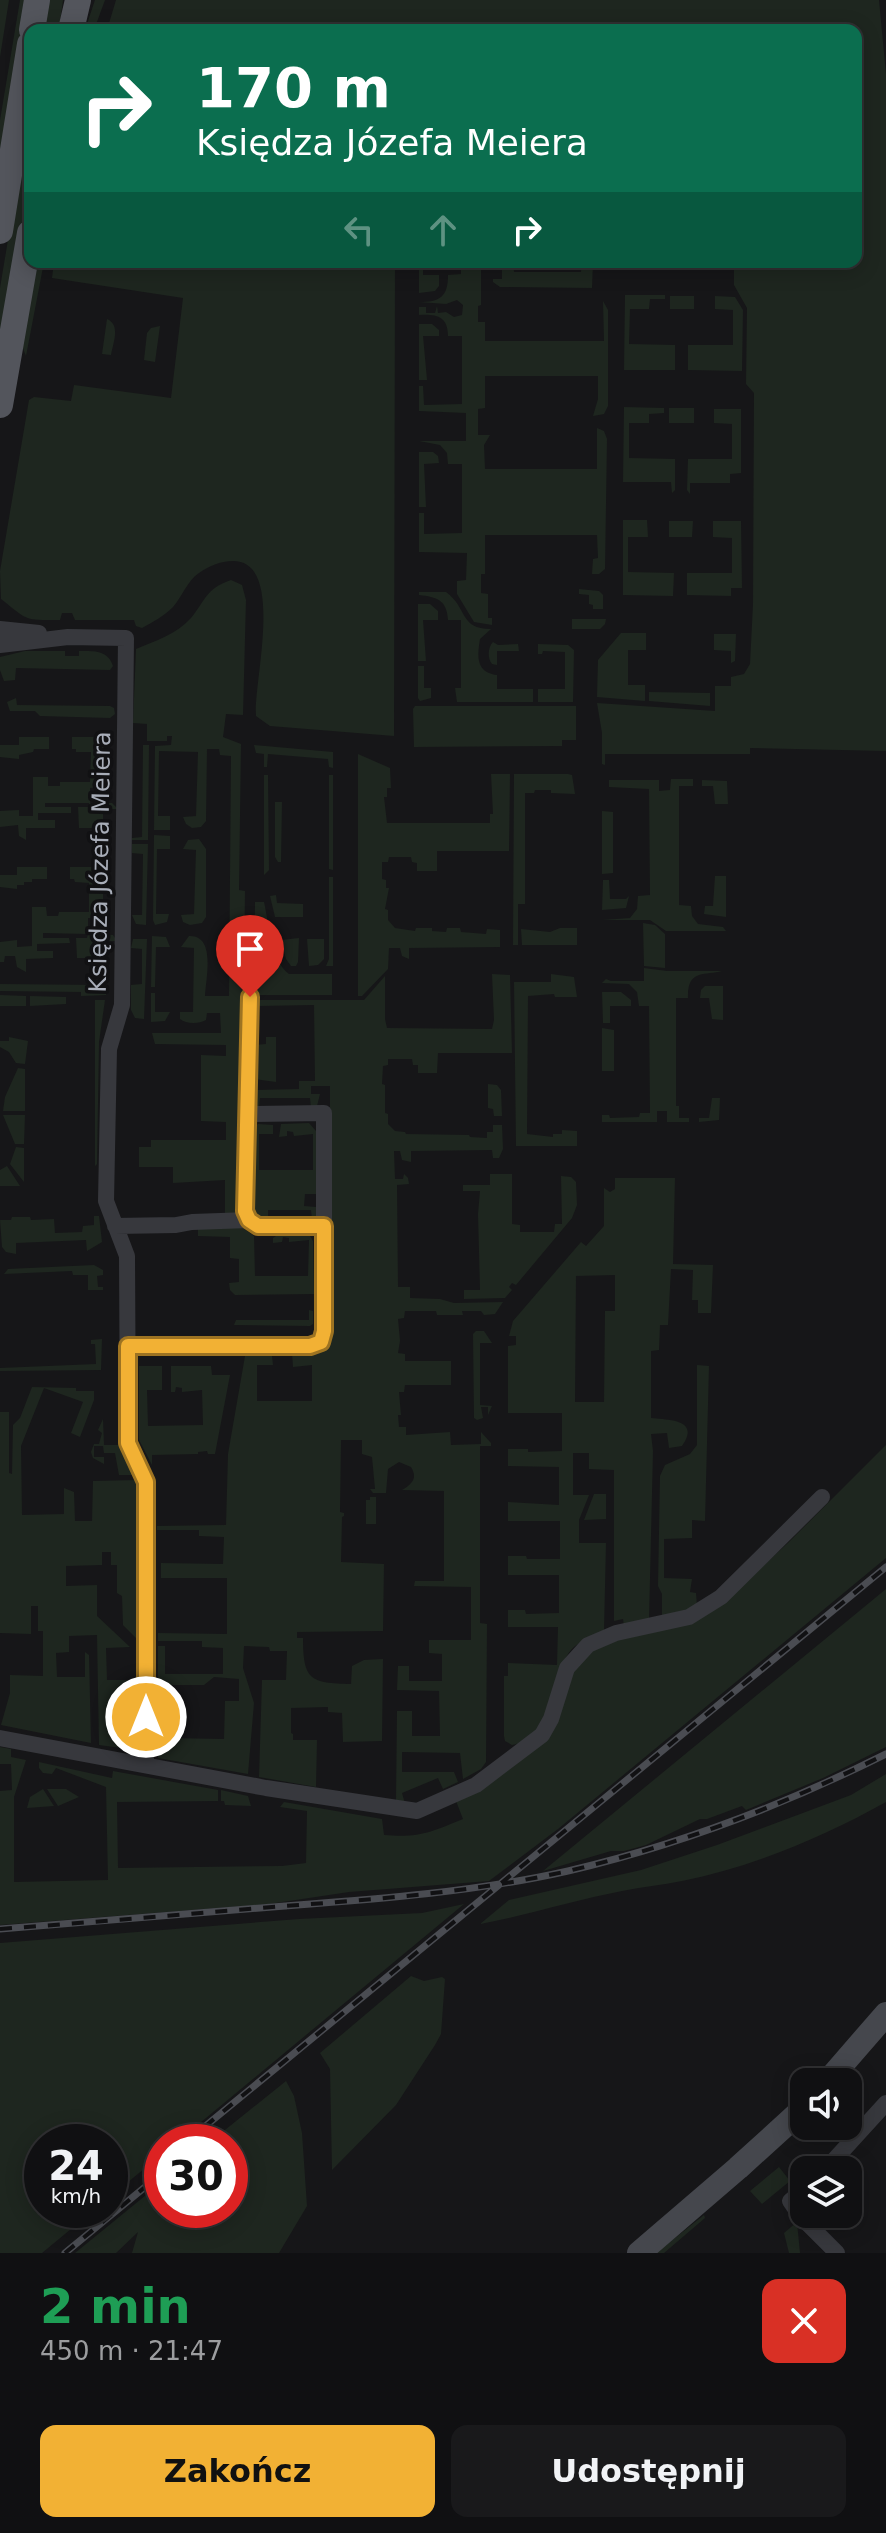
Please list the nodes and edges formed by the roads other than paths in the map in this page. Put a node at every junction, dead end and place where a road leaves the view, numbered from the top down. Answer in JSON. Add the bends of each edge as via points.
{"nodes":[{"id":1,"x":37,"y":0,"type":"edge"},
{"id":2,"x":78,"y":0,"type":"edge"},
{"id":3,"x":33,"y":24,"type":"edge"},
{"id":4,"x":72,"y":24,"type":"edge"},
{"id":5,"x":24,"y":81,"type":"edge"},
{"id":6,"x":0,"y":231,"type":"edge"},
{"id":7,"x":24,"y":267,"type":"edge"},
{"id":8,"x":0,"y":405,"type":"edge"},
{"id":9,"x":0,"y":629,"type":"edge"},
{"id":10,"x":68,"y":637,"type":"junction"},
{"id":11,"x":0,"y":645,"type":"edge"},
{"id":12,"x":250,"y":995,"type":"dead end"},
{"id":13,"x":246,"y":1114,"type":"junction"},
{"id":14,"x":249,"y":1220,"type":"junction"},
{"id":15,"x":115,"y":1226,"type":"junction"},
{"id":16,"x":324,"y":1226,"type":"junction"},
{"id":17,"x":128,"y":1346,"type":"junction"},
{"id":18,"x":822,"y":1497,"type":"dead end"},
{"id":19,"x":0,"y":1738,"type":"edge"},
{"id":20,"x":146,"y":1765,"type":"junction"},
{"id":21,"x":886,"y":2014,"type":"edge"},
{"id":22,"x":839,"y":2068,"type":"edge"},
{"id":23,"x":886,"y":2103,"type":"edge"},
{"id":24,"x":790,"y":2120,"type":"edge"},
{"id":25,"x":838,"y":2156,"type":"edge"},
{"id":26,"x":812,"y":2228,"type":"edge"},
{"id":27,"x":639,"y":2253,"type":"edge"},
{"id":28,"x":837,"y":2253,"type":"edge"}],
"edges":[{"from":1,"to":3,"type":"main road"},
{"from":2,"to":4,"type":"main road"},
{"from":5,"to":6,"type":"main road"},
{"from":7,"to":8,"type":"main road"},
{"from":9,"to":10,"type":"street"},
{"from":10,"to":11,"type":"street"},
{"from":10,"to":15,"type":"street","name":"Księdza Józefa Meiera","via":[[126,638],[122,1005],[110,1047],[106,1179],[106,1201]]},
{"from":12,"to":13,"type":"street"},
{"from":13,"to":14,"type":"street"},
{"from":13,"to":16,"type":"street","via":[[324,1113]]},
{"from":14,"to":15,"type":"street"},
{"from":14,"to":16,"type":"street","via":[[258,1226]]},
{"from":15,"to":17,"type":"street","name":"Księdza Józefa Meiera","via":[[127,1256]]},
{"from":16,"to":17,"type":"street","via":[[324,1331],[319,1344]]},
{"from":17,"to":20,"type":"street","name":"Księdza Józefa Meiera","via":[[128,1443],[146,1482]]},
{"from":18,"to":20,"type":"street","via":[[704,1610],[682,1620],[609,1635],[582,1649],[564,1673],[542,1735],[476,1785],[434,1805],[408,1812]]},
{"from":19,"to":20,"type":"street"},
{"from":21,"to":22,"type":"street"},
{"from":23,"to":25,"type":"street"},
{"from":24,"to":27,"type":"street"},
{"from":26,"to":28,"type":"street"}]}
